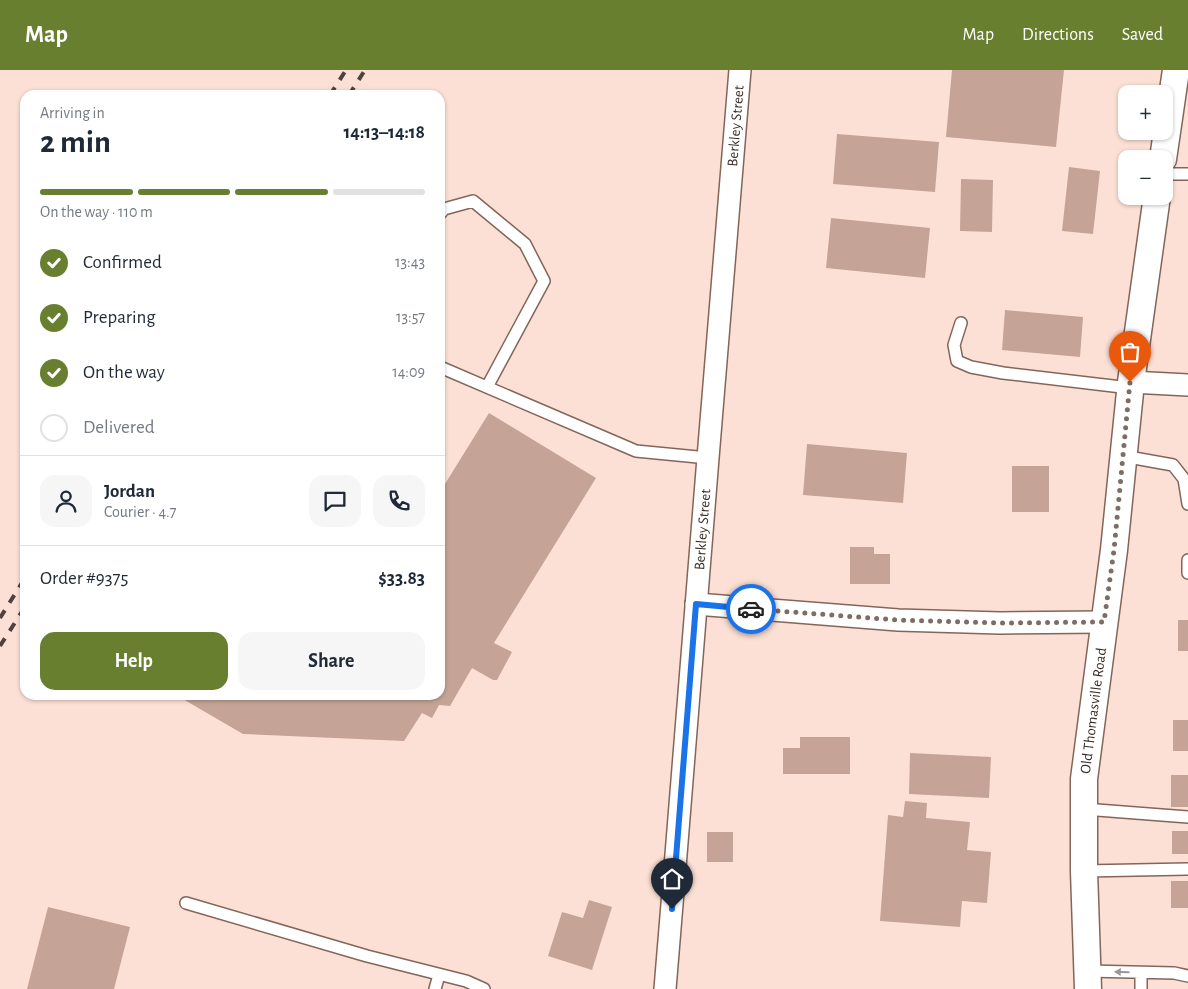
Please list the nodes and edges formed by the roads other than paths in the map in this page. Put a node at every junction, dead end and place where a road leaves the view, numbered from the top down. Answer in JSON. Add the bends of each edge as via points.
{"nodes":[{"id":1,"x":740,"y":70,"type":"edge"},
{"id":2,"x":1176,"y":70,"type":"edge"},
{"id":3,"x":1164,"y":150,"type":"edge"},
{"id":4,"x":1173,"y":174,"type":"edge"},
{"id":5,"x":1188,"y":174,"type":"edge"},
{"id":6,"x":1156,"y":205,"type":"edge"},
{"id":7,"x":445,"y":209,"type":"edge"},
{"id":8,"x":961,"y":323,"type":"dead end"},
{"id":9,"x":445,"y":369,"type":"edge"},
{"id":10,"x":1130,"y":385,"type":"junction"},
{"id":11,"x":1188,"y":385,"type":"edge"},
{"id":12,"x":487,"y":387,"type":"junction"},
{"id":13,"x":1123,"y":456,"type":"junction"},
{"id":14,"x":708,"y":458,"type":"junction"},
{"id":15,"x":1188,"y":504,"type":"edge"},
{"id":16,"x":1188,"y":560,"type":"edge"},
{"id":17,"x":1188,"y":574,"type":"edge"},
{"id":18,"x":696,"y":604,"type":"junction"},
{"id":19,"x":1104,"y":622,"type":"junction"},
{"id":20,"x":1084,"y":808,"type":"junction"},
{"id":21,"x":1188,"y":817,"type":"edge"},
{"id":22,"x":1188,"y":870,"type":"edge"},
{"id":23,"x":1084,"y":871,"type":"junction"},
{"id":24,"x":186,"y":902,"type":"dead end"},
{"id":25,"x":1141,"y":973,"type":"junction"},
{"id":26,"x":440,"y":975,"type":"junction"},
{"id":27,"x":1188,"y":976,"type":"edge"},
{"id":28,"x":1088,"y":980,"type":"edge"},
{"id":29,"x":435,"y":989,"type":"edge"},
{"id":30,"x":484,"y":989,"type":"edge"},
{"id":31,"x":665,"y":989,"type":"edge"},
{"id":32,"x":1141,"y":989,"type":"edge"}],
"edges":[{"from":1,"to":14,"type":"street","name":"Berkley Street"},
{"from":2,"to":3,"type":"street"},
{"from":4,"to":5,"type":"lane"},
{"from":6,"to":10,"type":"street","name":"Old Thomasville Road"},
{"from":7,"to":12,"type":"lane","via":[[473,201],[525,244],[544,281]]},
{"from":8,"to":10,"type":"lane","via":[[954,345],[957,362],[1003,373]]},
{"from":9,"to":12,"type":"lane"},
{"from":10,"to":11,"type":"street"},
{"from":10,"to":13,"type":"street","name":"Old Thomasville Road"},
{"from":12,"to":14,"type":"lane","via":[[636,451]]},
{"from":13,"to":15,"type":"lane","via":[[1173,464],[1184,479]]},
{"from":13,"to":19,"type":"street","name":"Old Thomasville Road"},
{"from":14,"to":18,"type":"street","name":"Berkley Street"},
{"from":16,"to":17,"type":"lane"},
{"from":18,"to":19,"type":"street","via":[[898,620]]},
{"from":18,"to":31,"type":"street","name":"Berkley Street"},
{"from":19,"to":20,"type":"street","name":"Old Thomasville Road","via":[[1084,779]]},
{"from":20,"to":21,"type":"lane"},
{"from":20,"to":23,"type":"street","name":"Old Thomasville Road"},
{"from":22,"to":23,"type":"lane"},
{"from":23,"to":28,"type":"street","name":"Old Thomasville Road"},
{"from":24,"to":26,"type":"lane"},
{"from":25,"to":27,"type":"lane"},
{"from":25,"to":28,"type":"lane","one_way":true},
{"from":25,"to":32,"type":"lane"},
{"from":26,"to":29,"type":"lane"},
{"from":26,"to":30,"type":"lane"}]}
